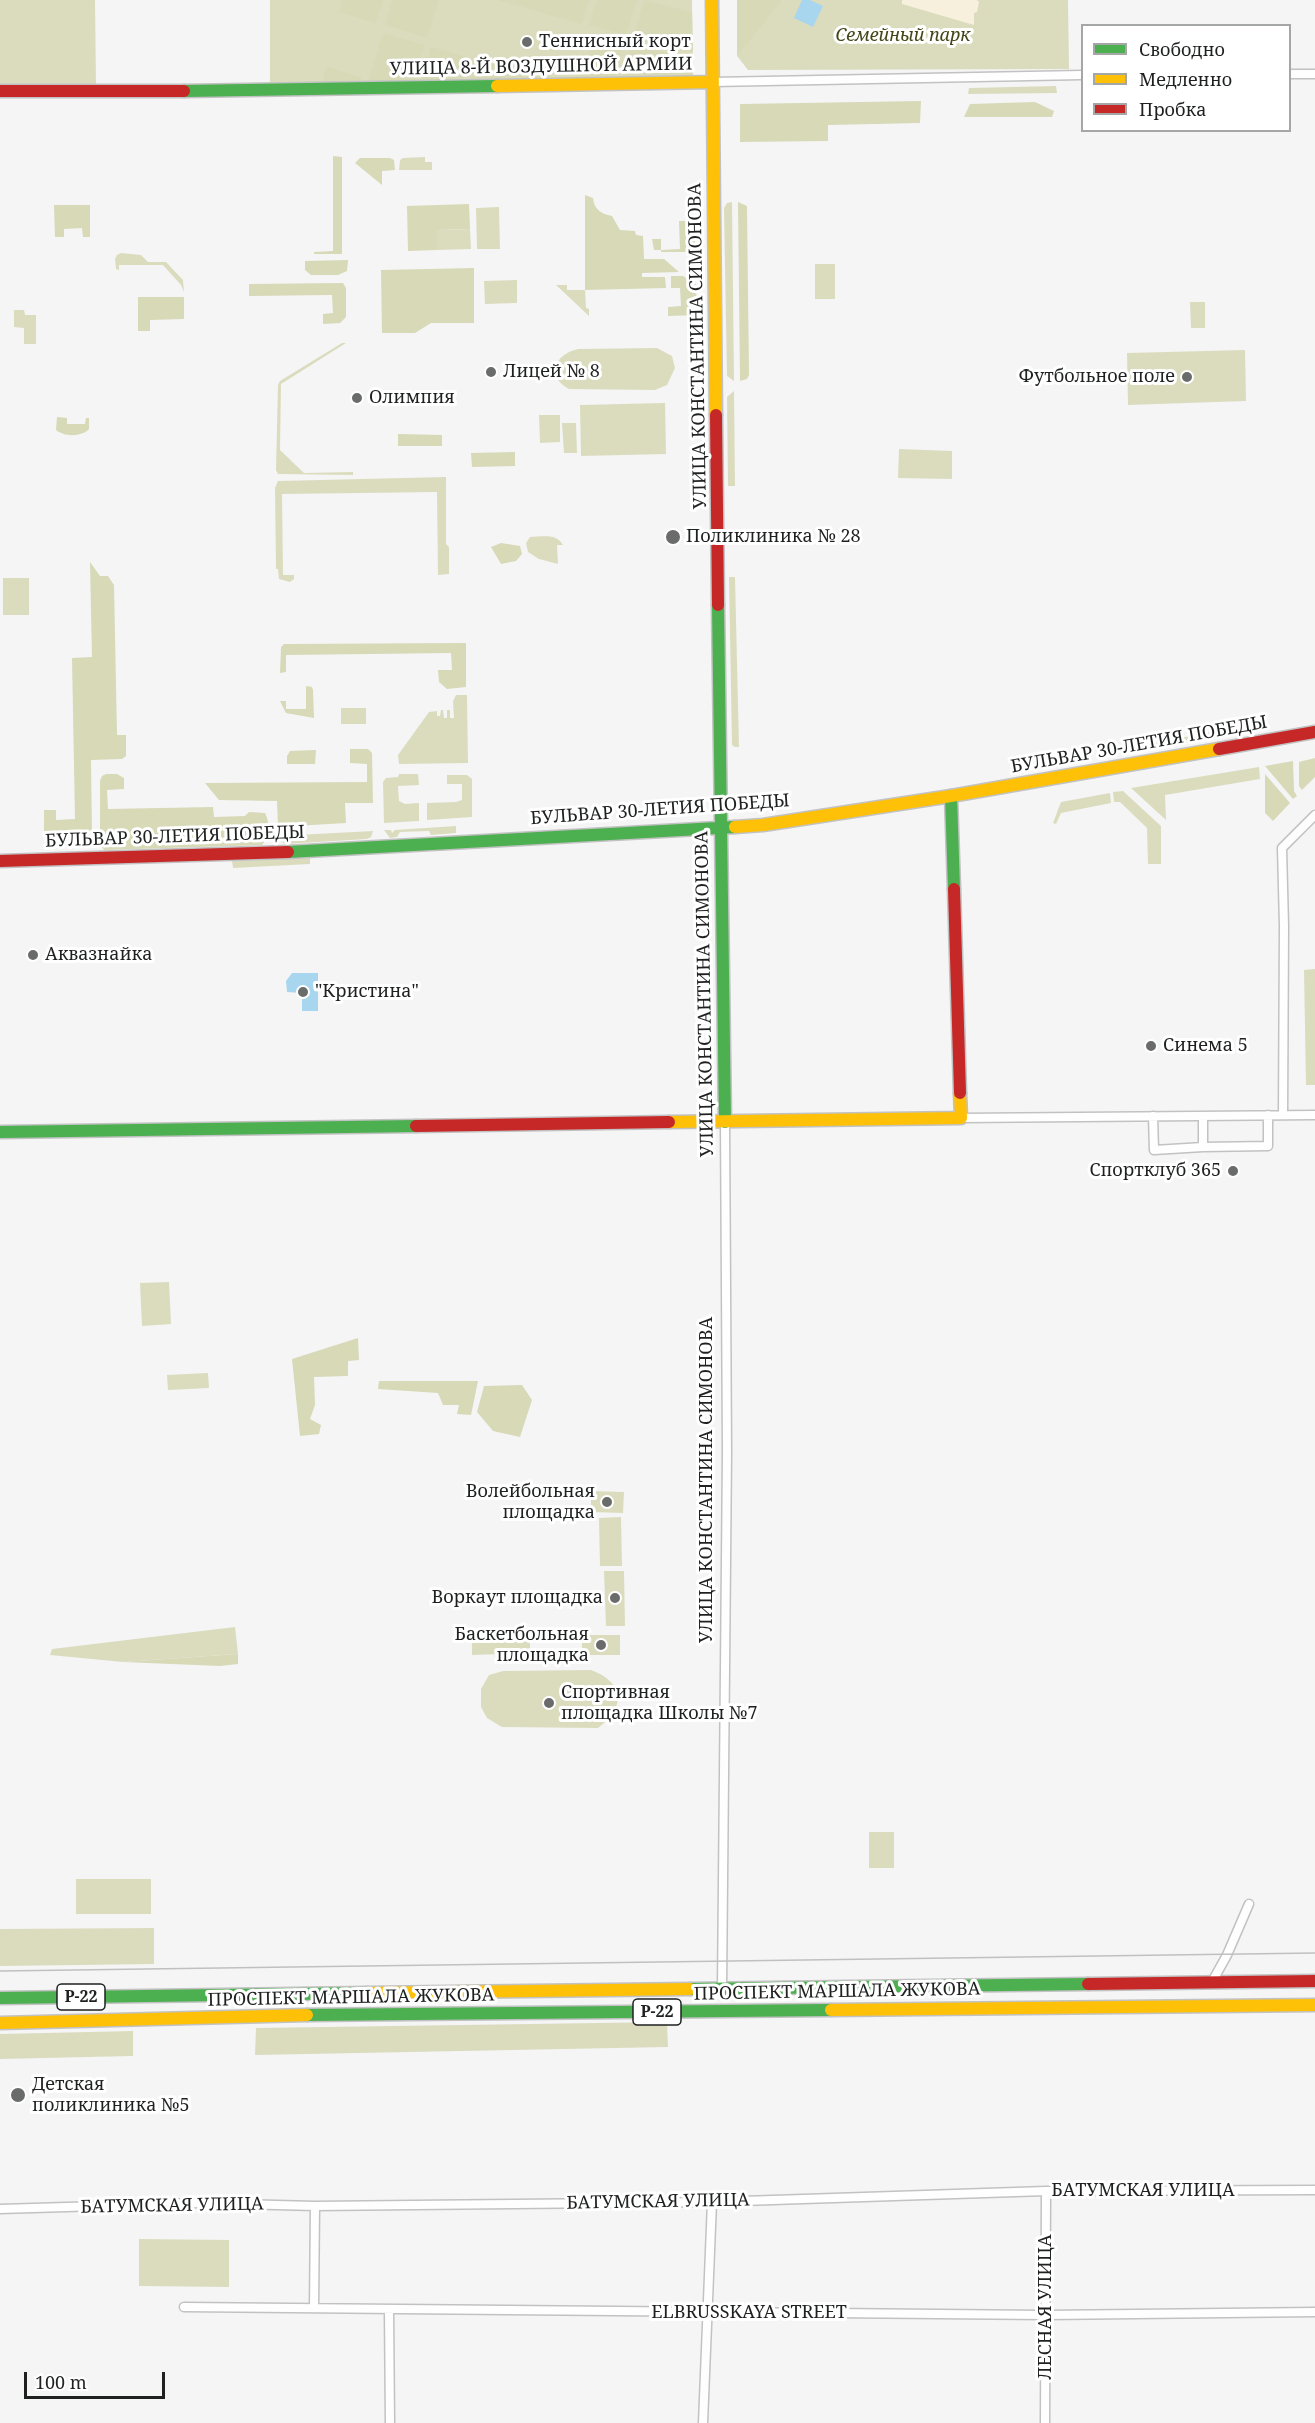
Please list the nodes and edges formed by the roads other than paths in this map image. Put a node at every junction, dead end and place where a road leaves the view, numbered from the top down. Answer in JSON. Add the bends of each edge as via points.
{"nodes":[{"id":1,"x":712,"y":0,"type":"edge"},
{"id":2,"x":1291,"y":74,"type":"edge"},
{"id":3,"x":1315,"y":74,"type":"edge"},
{"id":4,"x":1081,"y":75,"type":"edge"},
{"id":5,"x":713,"y":82,"type":"junction"},
{"id":6,"x":0,"y":92,"type":"edge"},
{"id":7,"x":1315,"y":732,"type":"edge"},
{"id":8,"x":951,"y":796,"type":"junction"},
{"id":9,"x":1315,"y":815,"type":"edge"},
{"id":10,"x":721,"y":827,"type":"junction"},
{"id":11,"x":0,"y":861,"type":"edge"},
{"id":12,"x":1268,"y":1115,"type":"junction"},
{"id":13,"x":1283,"y":1115,"type":"junction"},
{"id":14,"x":1315,"y":1115,"type":"edge"},
{"id":15,"x":1154,"y":1116,"type":"junction"},
{"id":16,"x":1203,"y":1116,"type":"junction"},
{"id":17,"x":960,"y":1118,"type":"junction"},
{"id":18,"x":725,"y":1122,"type":"junction"},
{"id":19,"x":0,"y":1132,"type":"edge"},
{"id":20,"x":1203,"y":1147,"type":"junction"},
{"id":21,"x":1249,"y":1904,"type":"dead end"},
{"id":22,"x":1315,"y":1981,"type":"edge"},
{"id":23,"x":1212,"y":1982,"type":"junction"},
{"id":24,"x":722,"y":1988,"type":"junction"},
{"id":25,"x":0,"y":1998,"type":"edge"},
{"id":26,"x":1315,"y":2005,"type":"edge"},
{"id":27,"x":0,"y":2023,"type":"edge"},
{"id":28,"x":1315,"y":2190,"type":"edge"},
{"id":29,"x":1046,"y":2191,"type":"junction"},
{"id":30,"x":712,"y":2202,"type":"junction"},
{"id":31,"x":315,"y":2206,"type":"junction"},
{"id":32,"x":0,"y":2209,"type":"edge"},
{"id":33,"x":183,"y":2307,"type":"dead end"},
{"id":34,"x":314,"y":2308,"type":"junction"},
{"id":35,"x":389,"y":2310,"type":"junction"},
{"id":36,"x":708,"y":2312,"type":"junction"},
{"id":37,"x":1315,"y":2312,"type":"edge"},
{"id":38,"x":1046,"y":2315,"type":"junction"},
{"id":39,"x":390,"y":2423,"type":"edge"},
{"id":40,"x":703,"y":2423,"type":"edge"},
{"id":41,"x":1045,"y":2423,"type":"edge"}],
"edges":[{"from":1,"to":5,"type":"main road","name":"УЛИЦА КОНСТАНТИНА СИМОНОВА"},
{"from":2,"to":3,"type":"street"},
{"from":4,"to":5,"type":"street","name":"УЛИЦА 8-Й ВОЗДУШНОЙ АРМИИ"},
{"from":5,"to":6,"type":"main road","name":"УЛИЦА 8-Й ВОЗДУШНОЙ АРМИИ"},
{"from":5,"to":10,"type":"main road","name":"УЛИЦА КОНСТАНТИНА СИМОНОВА"},
{"from":7,"to":8,"type":"main road","name":"БУЛЬВАР 30-ЛЕТИЯ ПОБЕДЫ"},
{"from":8,"to":10,"type":"main road","name":"БУЛЬВАР 30-ЛЕТИЯ ПОБЕДЫ","via":[[763,825]]},
{"from":8,"to":17,"type":"main road"},
{"from":9,"to":13,"type":"street","via":[[1282,848]]},
{"from":10,"to":11,"type":"main road","name":"БУЛЬВАР 30-ЛЕТИЯ ПОБЕДЫ","via":[[227,855]]},
{"from":10,"to":18,"type":"main road","name":"УЛИЦА КОНСТАНТИНА СИМОНОВА"},
{"from":12,"to":13,"type":"street"},
{"from":12,"to":16,"type":"street"},
{"from":12,"to":20,"type":"street","via":[[1269,1146]]},
{"from":13,"to":14,"type":"street"},
{"from":15,"to":16,"type":"street"},
{"from":15,"to":17,"type":"street"},
{"from":15,"to":20,"type":"street","via":[[1154,1150]]},
{"from":16,"to":20,"type":"street"},
{"from":17,"to":18,"type":"main road"},
{"from":18,"to":19,"type":"main road"},
{"from":18,"to":24,"type":"street","name":"УЛИЦА КОНСТАНТИНА СИМОНОВА","via":[[727,1453]]},
{"from":21,"to":23,"type":"street"},
{"from":22,"to":23,"type":"main road","name":"ПРОСПЕКТ МАРШАЛА ЖУКОВА","number":"Р-22"},
{"from":23,"to":24,"type":"main road","name":"ПРОСПЕКТ МАРШАЛА ЖУКОВА","number":"Р-22"},
{"from":24,"to":25,"type":"main road","name":"ПРОСПЕКТ МАРШАЛА ЖУКОВА","number":"Р-22"},
{"from":26,"to":27,"type":"main road","name":"ПРОСПЕКТ МАРШАЛА ЖУКОВА","number":"Р-22","via":[[313,2015]]},
{"from":28,"to":29,"type":"street","name":"БАТУМСКАЯ УЛИЦА"},
{"from":29,"to":30,"type":"street","name":"БАТУМСКАЯ УЛИЦА"},
{"from":29,"to":38,"type":"street","name":"ЛЕСНАЯ УЛИЦА"},
{"from":30,"to":31,"type":"street","name":"БАТУМСКАЯ УЛИЦА"},
{"from":30,"to":36,"type":"street"},
{"from":31,"to":32,"type":"street","name":"БАТУМСКАЯ УЛИЦА","via":[[199,2203]]},
{"from":31,"to":34,"type":"street"},
{"from":33,"to":34,"type":"street","name":"ELBRUSSKAYA STREET"},
{"from":34,"to":35,"type":"street","name":"ELBRUSSKAYA STREET"},
{"from":35,"to":36,"type":"street","name":"ELBRUSSKAYA STREET"},
{"from":35,"to":39,"type":"street"},
{"from":36,"to":38,"type":"street","name":"ELBRUSSKAYA STREET"},
{"from":36,"to":40,"type":"street"},
{"from":37,"to":38,"type":"street","name":"ELBRUSSKAYA STREET"},
{"from":38,"to":41,"type":"street","name":"ЛЕСНАЯ УЛИЦА"}]}
